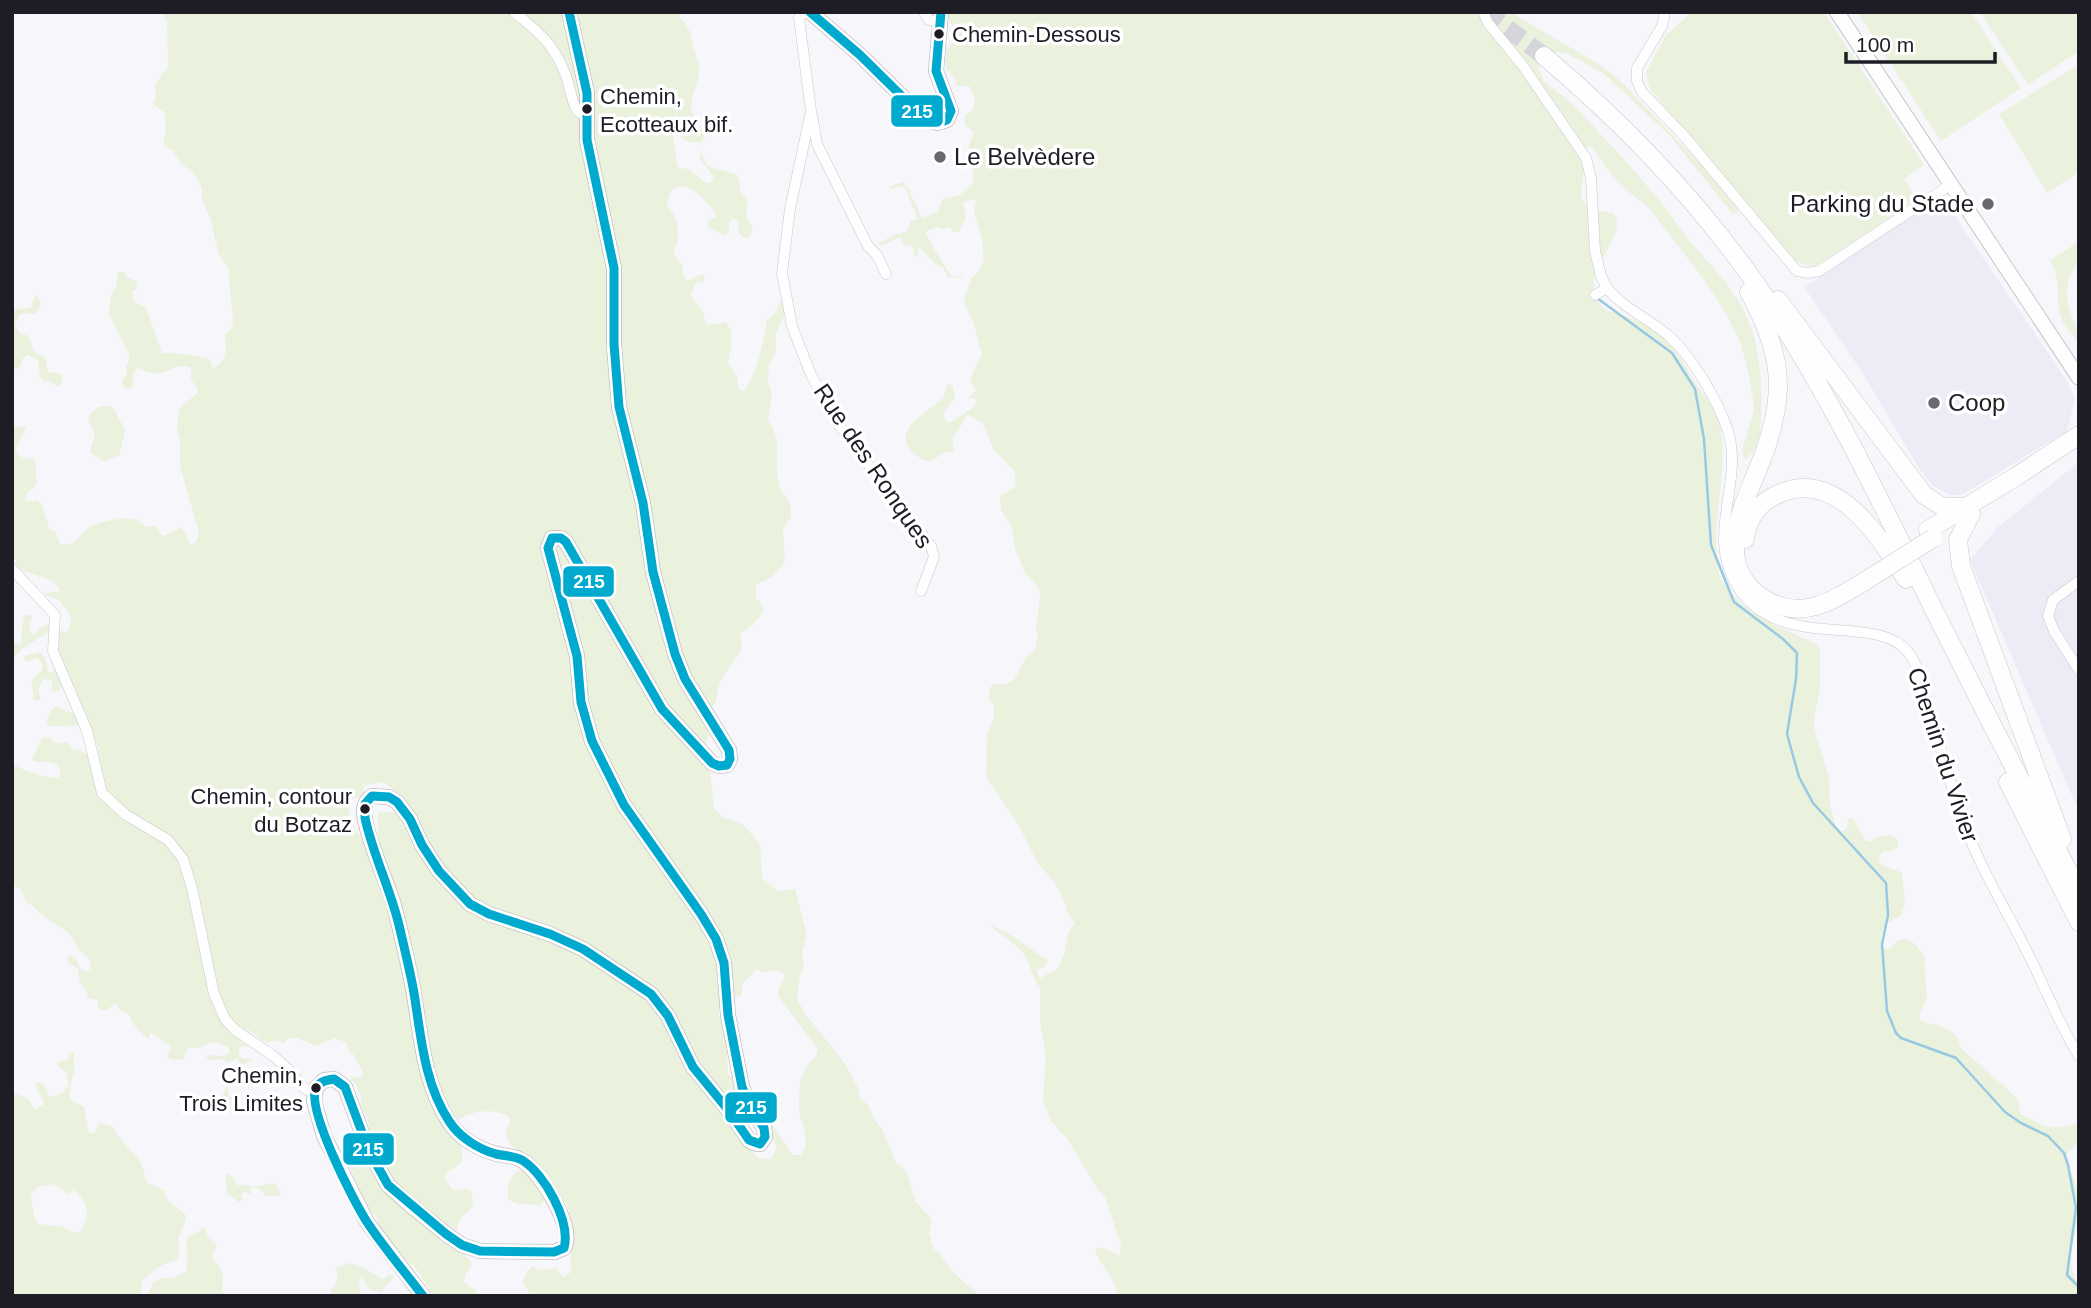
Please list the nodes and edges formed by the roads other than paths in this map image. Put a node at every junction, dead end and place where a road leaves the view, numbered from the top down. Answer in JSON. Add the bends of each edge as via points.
{"nodes":[{"id":1,"x":514,"y":12,"type":"edge"},
{"id":2,"x":569,"y":12,"type":"edge"},
{"id":3,"x":804,"y":12,"type":"edge"},
{"id":4,"x":810,"y":12,"type":"edge"},
{"id":5,"x":924,"y":12,"type":"edge"},
{"id":6,"x":1483,"y":12,"type":"edge"},
{"id":7,"x":1665,"y":12,"type":"edge"},
{"id":8,"x":1837,"y":12,"type":"edge"},
{"id":9,"x":940,"y":17,"type":"edge"},
{"id":10,"x":1544,"y":56,"type":"tunnel mouth"},
{"id":11,"x":811,"y":111,"type":"junction"},
{"id":12,"x":587,"y":114,"type":"junction"},
{"id":13,"x":1951,"y":185,"type":"junction"},
{"id":14,"x":1716,"y":231,"type":"junction"},
{"id":15,"x":886,"y":274,"type":"dead end"},
{"id":16,"x":1607,"y":288,"type":"junction"},
{"id":17,"x":1595,"y":295,"type":"dead end"},
{"id":18,"x":1799,"y":354,"type":"junction"},
{"id":19,"x":2075,"y":373,"type":"edge"},
{"id":20,"x":2079,"y":388,"type":"edge"},
{"id":21,"x":2079,"y":435,"type":"edge"},
{"id":22,"x":2079,"y":450,"type":"edge"},
{"id":23,"x":1969,"y":511,"type":"junction"},
{"id":24,"x":12,"y":569,"type":"edge"},
{"id":25,"x":1862,"y":577,"type":"junction"},
{"id":26,"x":1906,"y":579,"type":"junction"},
{"id":27,"x":2079,"y":581,"type":"edge"},
{"id":28,"x":921,"y":591,"type":"dead end"},
{"id":29,"x":2079,"y":670,"type":"edge"},
{"id":30,"x":1988,"y":730,"type":"junction"},
{"id":31,"x":2079,"y":876,"type":"edge"},
{"id":32,"x":2079,"y":891,"type":"edge"},
{"id":33,"x":2079,"y":922,"type":"edge"},
{"id":34,"x":2079,"y":1056,"type":"edge"},
{"id":35,"x":314,"y":1094,"type":"junction"},
{"id":36,"x":423,"y":1296,"type":"edge"}],
"edges":[{"from":1,"to":12,"type":"street","via":[[550,43],[576,109]]},
{"from":2,"to":12,"type":"street","via":[[587,93]]},
{"from":3,"to":11,"type":"street","name":"Rue des Ronques","via":[[799,18]]},
{"from":4,"to":9,"type":"street","via":[[921,115],[937,123],[947,120],[951,111],[936,71]]},
{"from":5,"to":9,"type":"street","via":[[929,20]]},
{"from":6,"to":16,"type":"street","via":[[1586,158],[1595,251]]},
{"from":7,"to":13,"type":"street","via":[[1662,26],[1637,68],[1640,88],[1797,271],[1819,271]]},
{"from":8,"to":13,"type":"street"},
{"from":10,"to":14,"type":"highway","via":[[1626,131]]},
{"from":11,"to":15,"type":"street","via":[[817,144]]},
{"from":11,"to":28,"type":"street","name":"Rue des Ronques","via":[[782,273],[792,326],[837,423],[931,545],[934,557]]},
{"from":12,"to":35,"type":"street","via":[[587,140],[614,268],[620,413],[641,493],[651,565],[678,662],[729,750],[727,765],[712,763],[662,709],[566,542],[552,538],[548,548],[577,656],[581,702],[592,741],[624,805],[716,939],[724,963],[728,1015],[742,1087],[765,1137],[760,1144],[748,1140],[693,1067],[668,1016],[651,994],[583,948],[470,904],[439,870],[405,810],[383,795],[369,798],[364,814],[397,920],[435,1093],[450,1123],[464,1138],[527,1164],[562,1216],[567,1233],[564,1248],[554,1252],[488,1251],[456,1242],[397,1194],[379,1172],[345,1087],[334,1079],[324,1080]]},
{"from":13,"to":19,"type":"street"},
{"from":14,"to":18,"type":"highway"},
{"from":14,"to":23,"type":"highway","via":[[1787,311],[1924,495],[1943,507]]},
{"from":14,"to":25,"type":"highway","via":[[1764,323],[1777,371],[1773,424],[1737,523],[1739,569],[1766,600],[1799,609],[1827,604]]},
{"from":16,"to":17,"type":"street"},
{"from":16,"to":34,"type":"street","name":"Chemin du Vivier","via":[[1676,343],[1724,419],[1732,464],[1724,553],[1741,592],[1783,621],[1815,630],[1879,635],[1897,642],[1911,657],[1974,849]]},
{"from":18,"to":26,"type":"highway"},
{"from":18,"to":30,"type":"highway","via":[[1856,451]]},
{"from":19,"to":20,"type":"street"},
{"from":21,"to":23,"type":"highway"},
{"from":22,"to":23,"type":"highway"},
{"from":23,"to":25,"type":"highway"},
{"from":23,"to":31,"type":"highway","via":[[1958,540],[1961,566]]},
{"from":24,"to":35,"type":"street","via":[[55,615],[53,651],[87,731],[102,793],[138,823],[168,840],[183,859],[215,994],[225,1018]]},
{"from":25,"to":26,"type":"highway","via":[[1815,597],[1796,599],[1775,593],[1761,583],[1748,562],[1745,545],[1750,519],[1760,506],[1781,493],[1805,490],[1830,495],[1866,520]]},
{"from":26,"to":30,"type":"highway"},
{"from":27,"to":29,"type":"street","via":[[2053,600],[2048,616]]},
{"from":30,"to":32,"type":"highway"},
{"from":30,"to":33,"type":"highway"},
{"from":35,"to":36,"type":"street","via":[[324,1136],[359,1209]]}]}
